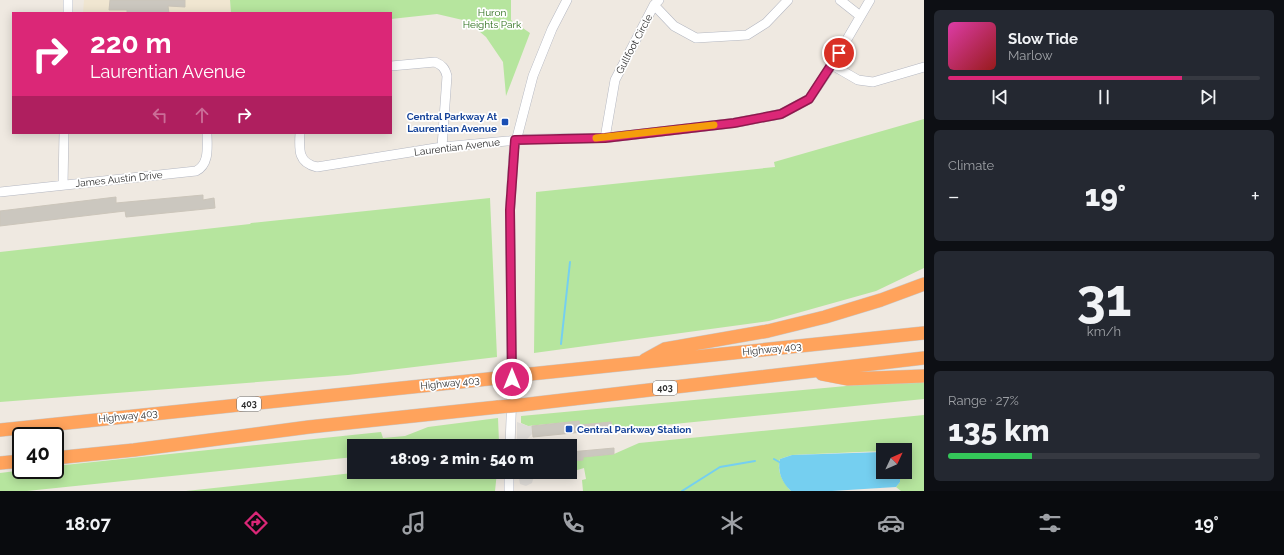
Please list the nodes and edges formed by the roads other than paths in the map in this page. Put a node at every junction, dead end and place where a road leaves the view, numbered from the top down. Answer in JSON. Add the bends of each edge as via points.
{"nodes":[{"id":1,"x":68,"y":0,"type":"edge"},
{"id":2,"x":567,"y":0,"type":"edge"},
{"id":3,"x":788,"y":0,"type":"edge"},
{"id":4,"x":840,"y":0,"type":"edge"},
{"id":5,"x":870,"y":0,"type":"edge"},
{"id":6,"x":657,"y":3,"type":"edge"},
{"id":7,"x":68,"y":12,"type":"edge"},
{"id":8,"x":859,"y":15,"type":"junction"},
{"id":9,"x":832,"y":65,"type":"junction"},
{"id":10,"x":392,"y":66,"type":"edge"},
{"id":11,"x":924,"y":67,"type":"edge"},
{"id":12,"x":64,"y":134,"type":"edge"},
{"id":13,"x":207,"y":134,"type":"edge"},
{"id":14,"x":300,"y":134,"type":"edge"},
{"id":15,"x":605,"y":138,"type":"junction"},
{"id":16,"x":515,"y":140,"type":"junction"},
{"id":17,"x":442,"y":147,"type":"junction"},
{"id":18,"x":63,"y":185,"type":"junction"},
{"id":19,"x":0,"y":192,"type":"edge"},
{"id":20,"x":924,"y":284,"type":"edge"},
{"id":21,"x":924,"y":333,"type":"edge"},
{"id":22,"x":924,"y":358,"type":"edge"},
{"id":23,"x":639,"y":363,"type":"junction"},
{"id":24,"x":808,"y":371,"type":"junction"},
{"id":25,"x":924,"y":376,"type":"edge"},
{"id":26,"x":0,"y":430,"type":"edge"},
{"id":27,"x":510,"y":439,"type":"edge"},
{"id":28,"x":64,"y":457,"type":"edge"},
{"id":29,"x":12,"y":462,"type":"edge"},
{"id":30,"x":0,"y":463,"type":"edge"},
{"id":31,"x":509,"y":479,"type":"edge"},
{"id":32,"x":509,"y":491,"type":"edge"}],
"edges":[{"from":1,"to":7,"type":"street"},
{"from":2,"to":16,"type":"street","via":[[533,76]]},
{"from":3,"to":6,"type":"street","via":[[766,23],[747,35],[696,38],[674,26]]},
{"from":4,"to":8,"type":"street"},
{"from":5,"to":8,"type":"street","name":"Laurentian Avenue"},
{"from":6,"to":15,"type":"street","name":"Gullfoot Circle","via":[[615,80]]},
{"from":8,"to":9,"type":"street","name":"Laurentian Avenue"},
{"from":9,"to":11,"type":"street","via":[[858,80],[873,82]]},
{"from":9,"to":15,"type":"street","name":"Laurentian Avenue","via":[[809,99],[781,114],[734,123]]},
{"from":10,"to":17,"type":"street","via":[[435,62],[446,70]]},
{"from":12,"to":18,"type":"street"},
{"from":13,"to":18,"type":"street","name":"James Austin Drive","via":[[206,160],[196,171]]},
{"from":14,"to":17,"type":"street","name":"Laurentian Avenue","via":[[301,158],[310,166],[317,167]]},
{"from":15,"to":16,"type":"street","name":"Laurentian Avenue"},
{"from":16,"to":17,"type":"street","name":"Laurentian Avenue"},
{"from":16,"to":27,"type":"street","via":[[510,210]]},
{"from":18,"to":19,"type":"street","name":"James Austin Drive"},
{"from":20,"to":23,"type":"highway","via":[[808,322],[665,349]]},
{"from":21,"to":23,"type":"highway","name":"Highway 403","number":"403"},
{"from":22,"to":24,"type":"highway","number":"403"},
{"from":23,"to":26,"type":"highway","name":"Highway 403","number":"403","bridge":true},
{"from":24,"to":25,"type":"highway","via":[[848,379]]},
{"from":24,"to":28,"type":"highway","number":"403","bridge":true},
{"from":29,"to":30,"type":"highway"},
{"from":31,"to":32,"type":"street"}]}
